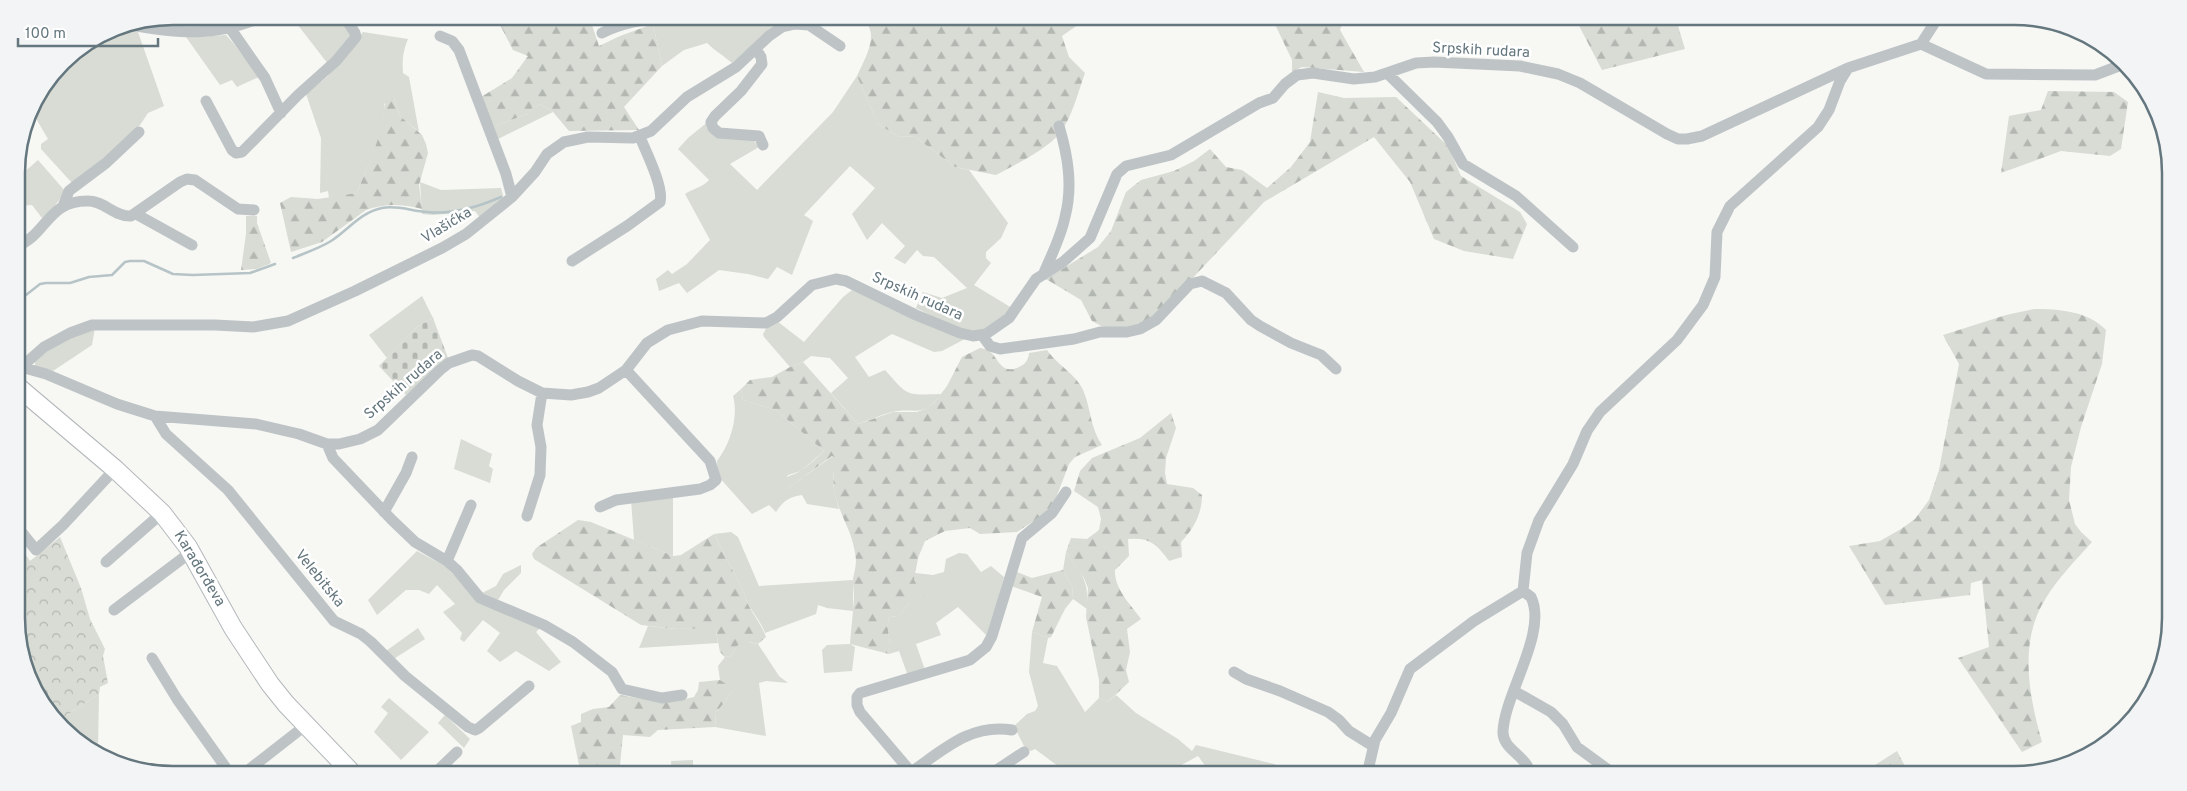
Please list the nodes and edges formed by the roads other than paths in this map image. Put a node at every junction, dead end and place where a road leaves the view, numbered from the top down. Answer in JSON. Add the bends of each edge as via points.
{"nodes":[{"id":1,"x":239,"y":25,"type":"edge"},
{"id":2,"x":350,"y":25,"type":"edge"},
{"id":3,"x":617,"y":25,"type":"edge"},
{"id":4,"x":788,"y":25,"type":"joint"},
{"id":5,"x":1933,"y":25,"type":"edge"},
{"id":6,"x":147,"y":28,"type":"edge"},
{"id":7,"x":230,"y":28,"type":"junction"},
{"id":8,"x":602,"y":32,"type":"dead end"},
{"id":9,"x":440,"y":36,"type":"dead end"},
{"id":10,"x":1921,"y":44,"type":"junction"},
{"id":11,"x":840,"y":46,"type":"dead end"},
{"id":12,"x":756,"y":49,"type":"junction"},
{"id":13,"x":2117,"y":67,"type":"edge"},
{"id":14,"x":1848,"y":68,"type":"junction"},
{"id":15,"x":1387,"y":73,"type":"junction"},
{"id":16,"x":206,"y":101,"type":"dead end"},
{"id":17,"x":280,"y":113,"type":"junction"},
{"id":18,"x":1059,"y":126,"type":"dead end"},
{"id":19,"x":139,"y":132,"type":"dead end"},
{"id":20,"x":640,"y":136,"type":"junction"},
{"id":21,"x":763,"y":145,"type":"dead end"},
{"id":22,"x":512,"y":197,"type":"junction"},
{"id":23,"x":63,"y":206,"type":"junction"},
{"id":24,"x":254,"y":210,"type":"dead end"},
{"id":25,"x":136,"y":214,"type":"junction"},
{"id":26,"x":25,"y":242,"type":"edge"},
{"id":27,"x":192,"y":245,"type":"dead end"},
{"id":28,"x":1573,"y":247,"type":"dead end"},
{"id":29,"x":572,"y":261,"type":"dead end"},
{"id":30,"x":1043,"y":275,"type":"junction"},
{"id":31,"x":982,"y":335,"type":"junction"},
{"id":32,"x":25,"y":365,"type":"edge"},
{"id":33,"x":1336,"y":369,"type":"dead end"},
{"id":34,"x":25,"y":370,"type":"edge"},
{"id":35,"x":626,"y":370,"type":"junction"},
{"id":36,"x":25,"y":393,"type":"edge"},
{"id":37,"x":542,"y":394,"type":"junction"},
{"id":38,"x":155,"y":416,"type":"junction"},
{"id":39,"x":327,"y":444,"type":"junction"},
{"id":40,"x":412,"y":457,"type":"dead end"},
{"id":41,"x":115,"y":469,"type":"junction"},
{"id":42,"x":1066,"y":492,"type":"dead end"},
{"id":43,"x":471,"y":505,"type":"dead end"},
{"id":44,"x":600,"y":507,"type":"dead end"},
{"id":45,"x":384,"y":512,"type":"junction"},
{"id":46,"x":162,"y":514,"type":"junction"},
{"id":47,"x":528,"y":516,"type":"dead end"},
{"id":48,"x":25,"y":536,"type":"edge"},
{"id":49,"x":191,"y":552,"type":"junction"},
{"id":50,"x":106,"y":562,"type":"dead end"},
{"id":51,"x":447,"y":562,"type":"junction"},
{"id":52,"x":1523,"y":591,"type":"junction"},
{"id":53,"x":114,"y":610,"type":"dead end"},
{"id":54,"x":152,"y":658,"type":"dead end"},
{"id":55,"x":1234,"y":672,"type":"dead end"},
{"id":56,"x":529,"y":686,"type":"dead end"},
{"id":57,"x":1514,"y":691,"type":"junction"},
{"id":58,"x":682,"y":695,"type":"dead end"},
{"id":59,"x":306,"y":725,"type":"junction"},
{"id":60,"x":1012,"y":730,"type":"dead end"},
{"id":61,"x":1373,"y":746,"type":"junction"},
{"id":62,"x":457,"y":752,"type":"dead end"},
{"id":63,"x":1024,"y":752,"type":"dead end"},
{"id":64,"x":225,"y":766,"type":"edge"},
{"id":65,"x":254,"y":766,"type":"edge"},
{"id":66,"x":345,"y":766,"type":"edge"},
{"id":67,"x":442,"y":766,"type":"edge"},
{"id":68,"x":903,"y":766,"type":"edge"},
{"id":69,"x":920,"y":766,"type":"edge"},
{"id":70,"x":1002,"y":766,"type":"edge"},
{"id":71,"x":1370,"y":766,"type":"edge"},
{"id":72,"x":1528,"y":766,"type":"edge"},
{"id":73,"x":1603,"y":766,"type":"edge"}],
"edges":[{"from":1,"to":7,"type":"street"},
{"from":2,"to":17,"type":"street","via":[[356,38]]},
{"from":3,"to":8,"type":"street"},
{"from":4,"to":11,"type":"street","via":[[809,25]]},
{"from":4,"to":12,"type":"street"},
{"from":5,"to":10,"type":"street"},
{"from":6,"to":7,"type":"street","via":[[184,33]]},
{"from":7,"to":17,"type":"street","via":[[265,78]]},
{"from":9,"to":22,"type":"street","via":[[452,40],[459,50]]},
{"from":10,"to":13,"type":"street","via":[[1986,74],[2095,75]]},
{"from":10,"to":14,"type":"street","name":"Srpskih rudara"},
{"from":12,"to":20,"type":"street","via":[[736,68],[693,92],[656,128]]},
{"from":12,"to":21,"type":"street","via":[[762,64],[711,122],[719,133],[759,136]]},
{"from":14,"to":15,"type":"street","name":"Srpskih rudara","via":[[1702,136],[1687,139],[1667,134],[1580,83],[1558,74],[1520,66],[1425,63]]},
{"from":14,"to":52,"type":"street","via":[[1818,127],[1730,206],[1717,232],[1715,277],[1703,305],[1677,340],[1600,412],[1587,432],[1574,464],[1538,520],[1527,553]]},
{"from":15,"to":28,"type":"street","via":[[1437,122],[1463,164],[1516,196]]},
{"from":15,"to":30,"type":"street","name":"Srpskih rudara","via":[[1354,79],[1313,73],[1297,75],[1273,98],[1171,155],[1126,166],[1116,174],[1090,238]]},
{"from":16,"to":17,"type":"street","via":[[229,146],[238,154]]},
{"from":18,"to":30,"type":"street","via":[[1068,154],[1066,217]]},
{"from":19,"to":23,"type":"street","via":[[69,191]]},
{"from":20,"to":22,"type":"street","name":"Vlašićka","via":[[588,137],[564,142],[547,154]]},
{"from":20,"to":29,"type":"street","via":[[657,182],[660,202]]},
{"from":22,"to":32,"type":"street","name":"Vlašićka","via":[[480,225],[442,248],[279,324],[253,328],[92,325],[52,343]]},
{"from":23,"to":25,"type":"street","via":[[92,201],[122,216]]},
{"from":23,"to":26,"type":"street","via":[[51,214],[33,238]]},
{"from":24,"to":25,"type":"street","via":[[238,209],[191,179],[180,182]]},
{"from":25,"to":27,"type":"street"},
{"from":30,"to":31,"type":"street","name":"Srpskih rudara","via":[[1030,286],[1005,322]]},
{"from":31,"to":33,"type":"street","via":[[990,346],[1000,348],[1074,339],[1100,332],[1133,331],[1156,320],[1190,284],[1202,281],[1226,292],[1260,326],[1291,343],[1321,354]]},
{"from":31,"to":35,"type":"street","name":"Srpskih rudara","via":[[960,333],[836,279],[812,285],[766,323],[710,320],[668,330],[647,342]]},
{"from":34,"to":38,"type":"street","name":"Srpskih rudara","via":[[46,374]]},
{"from":35,"to":37,"type":"street","name":"Srpskih rudara","via":[[588,392]]},
{"from":35,"to":44,"type":"street","via":[[710,461],[716,480],[700,489],[616,500]]},
{"from":36,"to":41,"type":"main road","name":"Karađorđeva"},
{"from":37,"to":39,"type":"street","name":"Srpskih rudara","via":[[478,356],[466,355],[440,370],[378,430],[348,442]]},
{"from":37,"to":47,"type":"street","via":[[537,425],[541,447],[540,475]]},
{"from":38,"to":39,"type":"street","name":"Srpskih rudara","via":[[256,424]]},
{"from":38,"to":56,"type":"street","name":"Velebitska","via":[[166,434],[228,490],[334,621],[361,634],[468,727],[479,728]]},
{"from":39,"to":45,"type":"street","via":[[333,458]]},
{"from":40,"to":45,"type":"street"},
{"from":41,"to":46,"type":"main road","name":"Karađorđeva"},
{"from":41,"to":48,"type":"street","via":[[36,550]]},
{"from":42,"to":68,"type":"street","via":[[1052,513],[1022,538],[992,636],[978,655],[960,664],[857,696],[860,712]]},
{"from":43,"to":51,"type":"street"},
{"from":45,"to":51,"type":"street","via":[[415,542]]},
{"from":46,"to":49,"type":"main road","name":"Karađorđeva"},
{"from":46,"to":50,"type":"street"},
{"from":49,"to":53,"type":"street"},
{"from":49,"to":59,"type":"main road","name":"Karađorđeva","via":[[255,662]]},
{"from":51,"to":58,"type":"street","via":[[480,598],[544,625],[573,642],[612,672],[622,689],[662,698]]},
{"from":52,"to":57,"type":"street","via":[[1531,597],[1536,616]]},
{"from":52,"to":61,"type":"street","via":[[1474,621],[1410,669]]},
{"from":54,"to":64,"type":"street"},
{"from":55,"to":61,"type":"street","via":[[1328,712],[1348,731]]},
{"from":57,"to":72,"type":"street","via":[[1503,738]]},
{"from":57,"to":73,"type":"street","via":[[1551,712],[1577,746]]},
{"from":59,"to":65,"type":"street"},
{"from":59,"to":66,"type":"main road","name":"Karađorđeva"},
{"from":60,"to":69,"type":"street","via":[[993,728],[966,735]]},
{"from":61,"to":71,"type":"street"},
{"from":62,"to":67,"type":"street"},
{"from":63,"to":70,"type":"street"}]}
